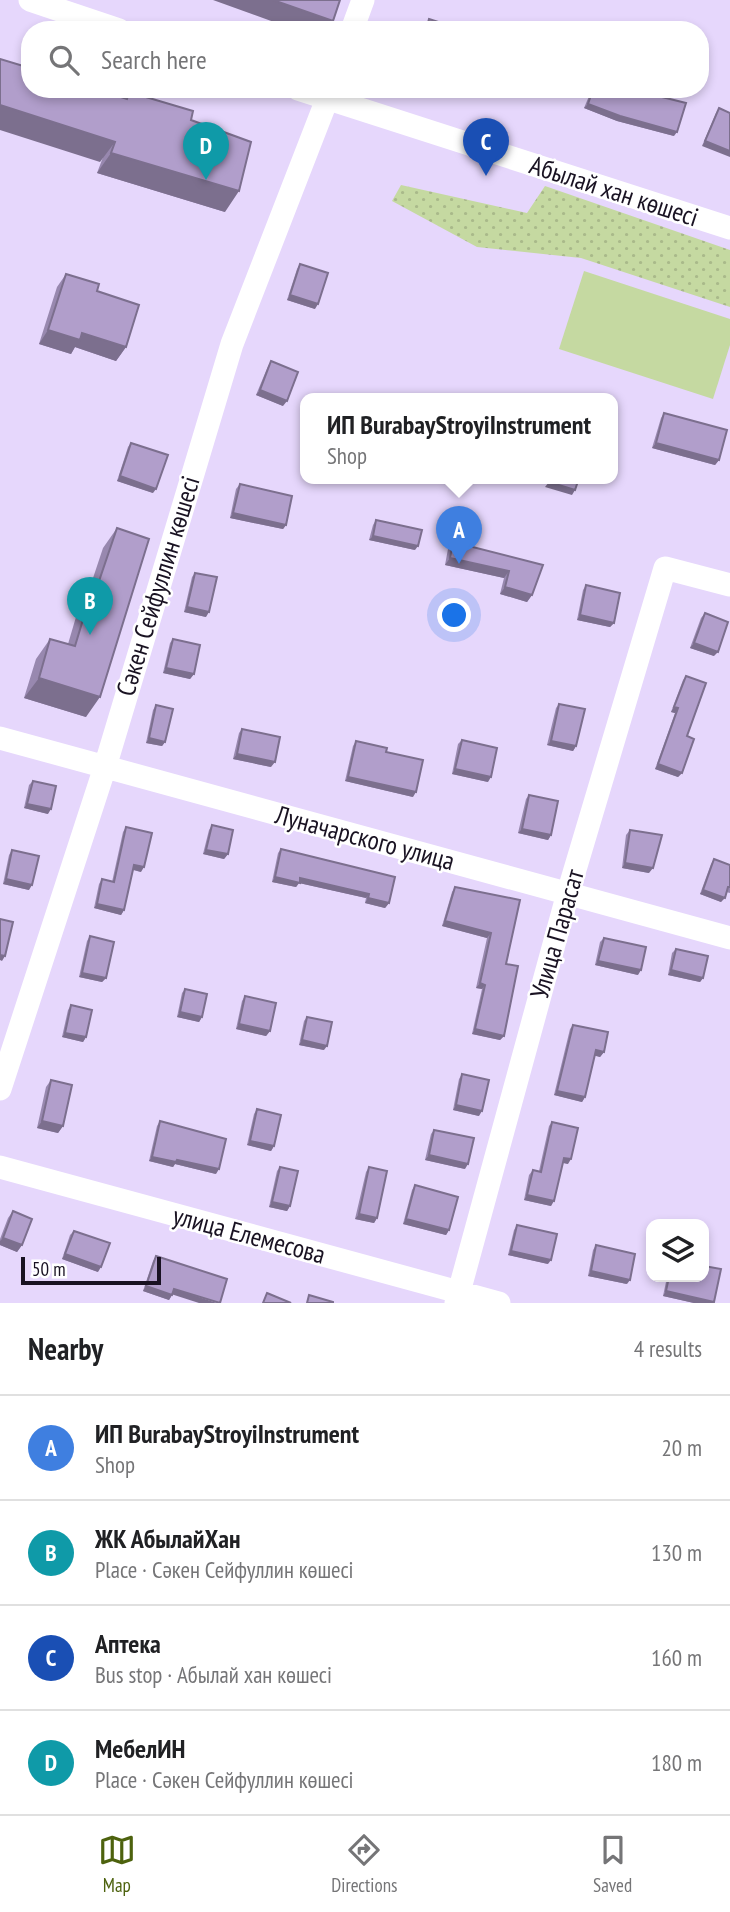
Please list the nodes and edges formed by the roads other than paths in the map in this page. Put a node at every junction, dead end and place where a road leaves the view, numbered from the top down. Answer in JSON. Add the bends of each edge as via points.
{"nodes":[{"id":1,"x":30,"y":0,"type":"edge"},
{"id":2,"x":363,"y":0,"type":"edge"},
{"id":3,"x":92,"y":21,"type":"edge"},
{"id":4,"x":355,"y":21,"type":"edge"},
{"id":5,"x":327,"y":98,"type":"edge"},
{"id":6,"x":341,"y":98,"type":"edge"},
{"id":7,"x":730,"y":228,"type":"edge"},
{"id":8,"x":730,"y":585,"type":"edge"},
{"id":9,"x":0,"y":738,"type":"edge"},
{"id":10,"x":105,"y":767,"type":"junction"},
{"id":11,"x":568,"y":894,"type":"junction"},
{"id":12,"x":730,"y":938,"type":"edge"},
{"id":13,"x":0,"y":1089,"type":"edge"},
{"id":14,"x":0,"y":1167,"type":"edge"},
{"id":15,"x":458,"y":1298,"type":"edge"},
{"id":16,"x":499,"y":1303,"type":"edge"}],
"edges":[{"from":1,"to":3,"type":"street"},
{"from":2,"to":4,"type":"street"},
{"from":5,"to":10,"type":"street","name":"Сәкен Сейфуллин көшесі","via":[[232,344]]},
{"from":6,"to":7,"type":"street","name":"Абылай хан көшесі"},
{"from":8,"to":11,"type":"street","name":"Улица Парасат","via":[[665,568]]},
{"from":9,"to":10,"type":"street","name":"Луначарского улица"},
{"from":10,"to":11,"type":"street","name":"Луначарского улица"},
{"from":10,"to":13,"type":"street","name":"Сәкен Сейфуллин көшесі"},
{"from":11,"to":12,"type":"street","name":"Луначарского улица"},
{"from":11,"to":15,"type":"street","name":"Улица Парасат"},
{"from":14,"to":15,"type":"street","name":"улица Елемесова"},
{"from":15,"to":16,"type":"street","name":"улица Елемесова"}]}
